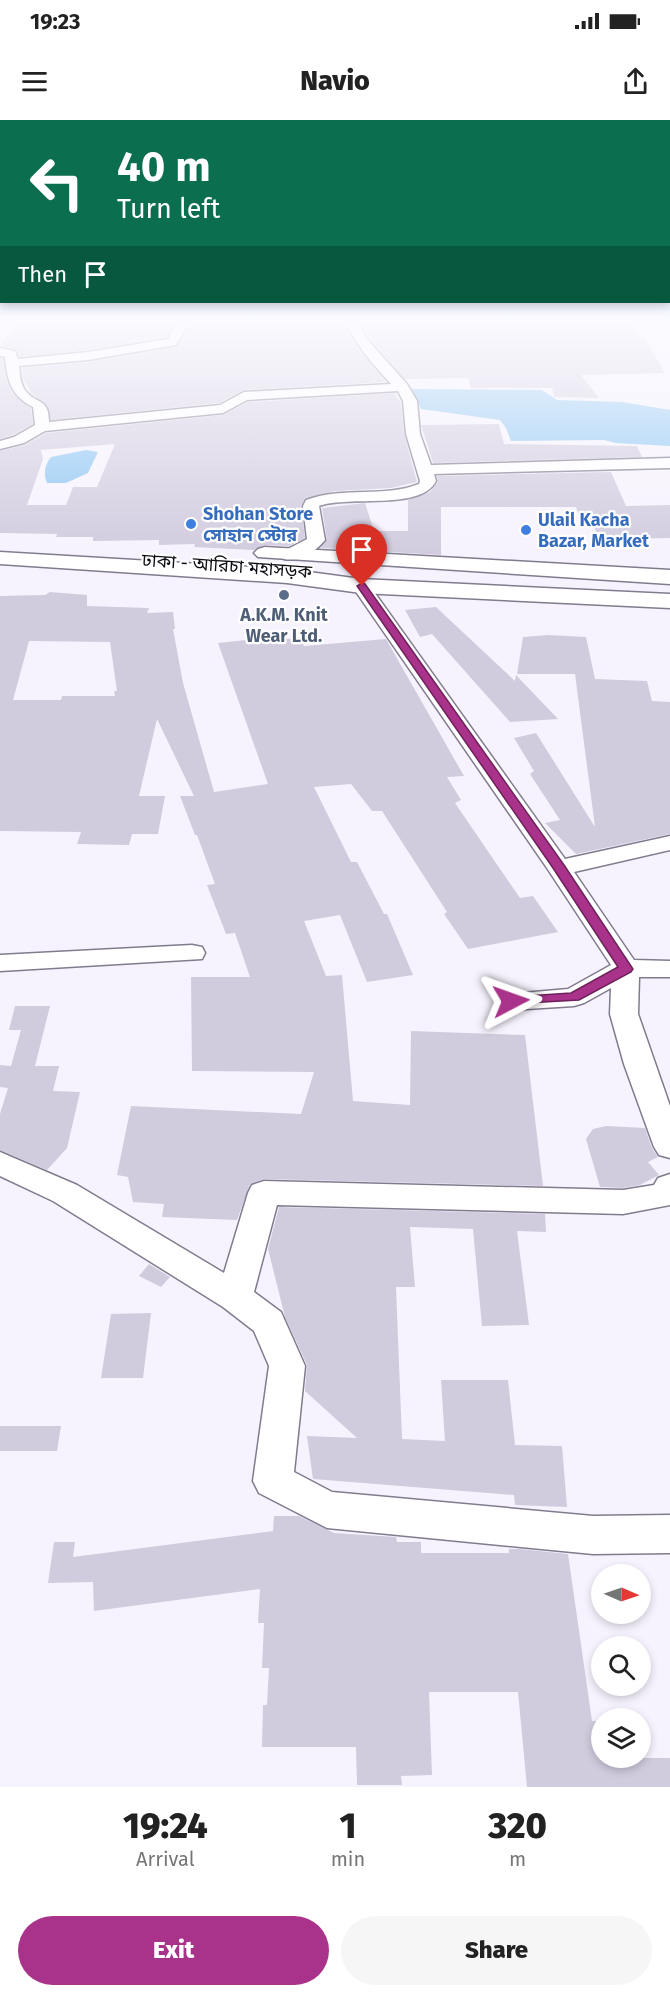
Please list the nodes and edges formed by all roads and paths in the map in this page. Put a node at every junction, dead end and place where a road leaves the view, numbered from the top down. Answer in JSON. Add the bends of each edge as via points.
{"nodes":[{"id":1,"x":31,"y":401,"type":"edge"},
{"id":2,"x":236,"y":401,"type":"edge"},
{"id":3,"x":410,"y":401,"type":"edge"},
{"id":4,"x":42,"y":427,"type":"junction"},
{"id":5,"x":0,"y":445,"type":"edge"},
{"id":6,"x":670,"y":463,"type":"edge"},
{"id":7,"x":425,"y":470,"type":"junction"},
{"id":8,"x":0,"y":544,"type":"edge"},
{"id":9,"x":0,"y":552,"type":"edge"},
{"id":10,"x":244,"y":552,"type":"dead end"},
{"id":11,"x":290,"y":555,"type":"junction"},
{"id":12,"x":0,"y":558,"type":"edge"},
{"id":13,"x":670,"y":577,"type":"edge"},
{"id":14,"x":670,"y":583,"type":"edge"},
{"id":15,"x":362,"y":586,"type":"junction"},
{"id":16,"x":670,"y":594,"type":"edge"},
{"id":17,"x":670,"y":601,"type":"edge"},
{"id":18,"x":670,"y":843,"type":"edge"},
{"id":19,"x":559,"y":868,"type":"junction"},
{"id":20,"x":192,"y":953,"type":"dead end"},
{"id":21,"x":0,"y":963,"type":"edge"},
{"id":22,"x":626,"y":969,"type":"junction"},
{"id":23,"x":670,"y":969,"type":"edge"},
{"id":24,"x":511,"y":1001,"type":"dead end"},
{"id":25,"x":670,"y":1147,"type":"edge"},
{"id":26,"x":0,"y":1163,"type":"edge"},
{"id":27,"x":670,"y":1186,"type":"edge"},
{"id":28,"x":236,"y":1297,"type":"junction"},
{"id":29,"x":670,"y":1534,"type":"edge"}],
"edges":[{"from":1,"to":4,"type":"street","via":[[39,405]]},
{"from":2,"to":4,"type":"street","via":[[223,409]]},
{"from":3,"to":7,"type":"street","via":[[413,434]]},
{"from":4,"to":5,"type":"street"},
{"from":6,"to":7,"type":"street"},
{"from":7,"to":11,"type":"street","via":[[425,487],[412,493],[335,497],[312,503],[315,540],[311,546]]},
{"from":8,"to":14,"type":"highway","name":"ঢাকা - আরিচা মহাসড়ক"},
{"from":9,"to":16,"type":"highway","name":"ঢাকা - আরিচা মহাসড়ক"},
{"from":10,"to":11,"type":"highway"},
{"from":11,"to":13,"type":"highway"},
{"from":12,"to":15,"type":"highway","via":[[287,576]]},
{"from":15,"to":17,"type":"highway"},
{"from":15,"to":19,"type":"street"},
{"from":18,"to":19,"type":"street"},
{"from":19,"to":22,"type":"street"},
{"from":20,"to":21,"type":"street"},
{"from":22,"to":23,"type":"street"},
{"from":22,"to":24,"type":"street","via":[[574,997]]},
{"from":22,"to":25,"type":"street","via":[[624,1014]]},
{"from":26,"to":28,"type":"street","via":[[65,1193]]},
{"from":27,"to":28,"type":"street","via":[[665,1195],[623,1202],[264,1193]]},
{"from":28,"to":29,"type":"street","via":[[268,1322],[287,1366],[273,1481],[282,1486],[327,1510],[593,1535]]}]}
